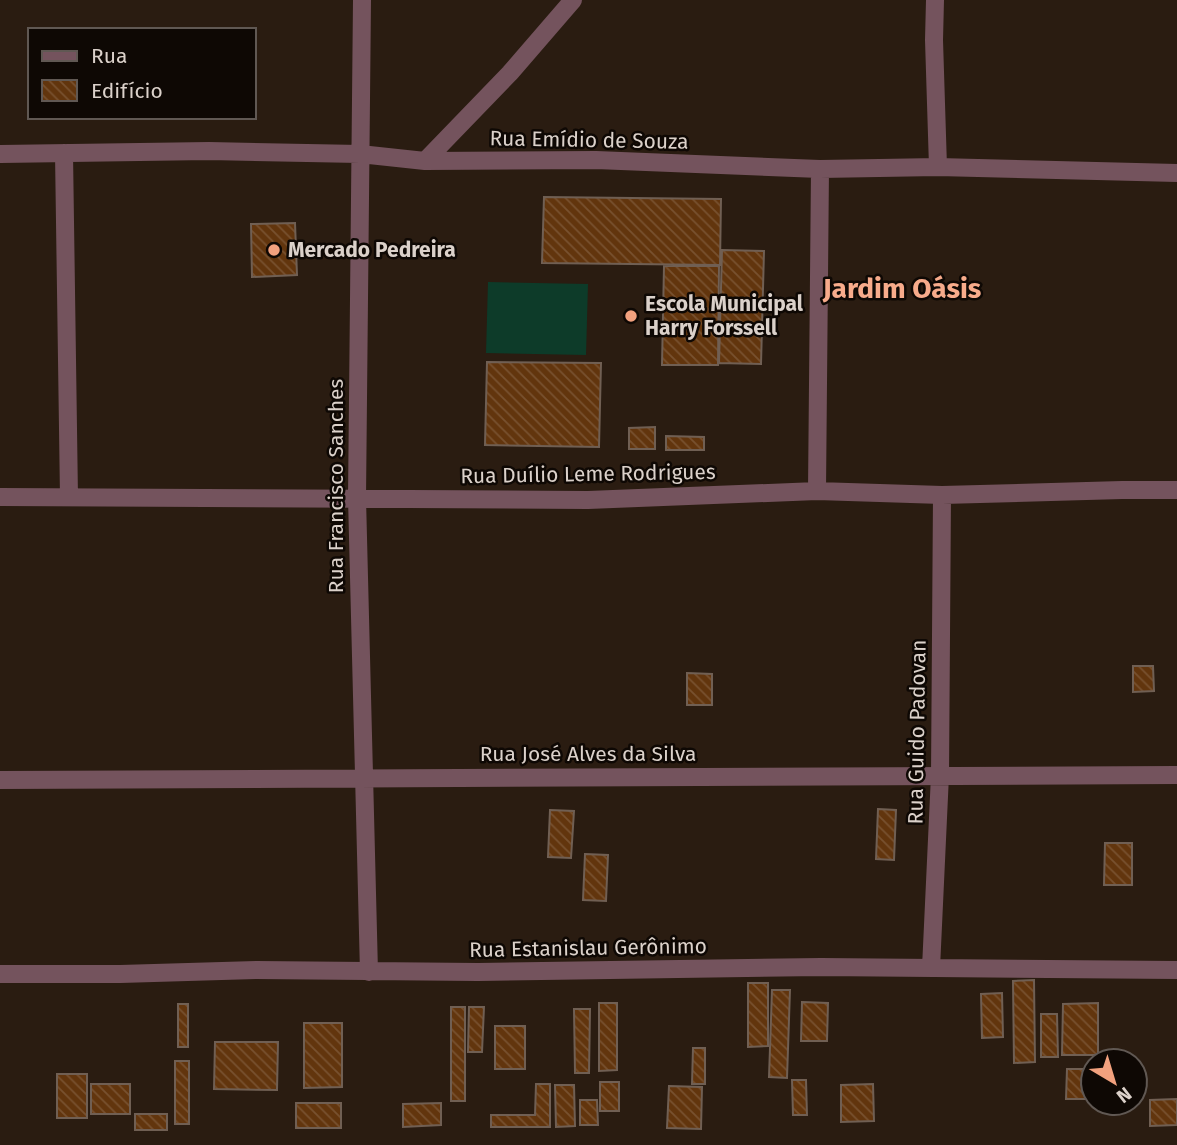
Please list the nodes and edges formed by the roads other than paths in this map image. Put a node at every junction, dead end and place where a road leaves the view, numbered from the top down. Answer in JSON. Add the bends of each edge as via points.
{"nodes":[{"id":1,"x":362,"y":0,"type":"edge"},
{"id":2,"x":573,"y":0,"type":"edge"},
{"id":3,"x":935,"y":0,"type":"edge"},
{"id":4,"x":64,"y":153,"type":"junction"},
{"id":5,"x":0,"y":154,"type":"edge"},
{"id":6,"x":360,"y":155,"type":"junction"},
{"id":7,"x":425,"y":161,"type":"junction"},
{"id":8,"x":939,"y":167,"type":"junction"},
{"id":9,"x":820,"y":169,"type":"junction"},
{"id":10,"x":1177,"y":173,"type":"edge"},
{"id":11,"x":1177,"y":490,"type":"edge"},
{"id":12,"x":817,"y":491,"type":"junction"},
{"id":13,"x":942,"y":495,"type":"junction"},
{"id":14,"x":0,"y":497,"type":"edge"},
{"id":15,"x":69,"y":497,"type":"junction"},
{"id":16,"x":357,"y":498,"type":"junction"},
{"id":17,"x":940,"y":775,"type":"junction"},
{"id":18,"x":1177,"y":775,"type":"edge"},
{"id":19,"x":363,"y":779,"type":"junction"},
{"id":20,"x":0,"y":780,"type":"edge"},
{"id":21,"x":931,"y":968,"type":"junction"},
{"id":22,"x":1177,"y":970,"type":"edge"},
{"id":23,"x":369,"y":972,"type":"junction"},
{"id":24,"x":0,"y":974,"type":"edge"}],
"edges":[{"from":1,"to":6,"type":"street","name":"Rua Francisco Sanches"},
{"from":2,"to":7,"type":"street"},
{"from":3,"to":8,"type":"street"},
{"from":4,"to":5,"type":"street","name":"Rua Emídio de Souza"},
{"from":4,"to":6,"type":"street","name":"Rua Emídio de Souza"},
{"from":4,"to":15,"type":"street"},
{"from":6,"to":7,"type":"street","name":"Rua Emídio de Souza"},
{"from":6,"to":16,"type":"street","name":"Rua Francisco Sanches"},
{"from":7,"to":9,"type":"street","name":"Rua Emídio de Souza","via":[[596,160]]},
{"from":8,"to":9,"type":"street","name":"Rua Emídio de Souza"},
{"from":8,"to":10,"type":"street","name":"Rua Emídio de Souza"},
{"from":9,"to":12,"type":"street"},
{"from":11,"to":13,"type":"street","name":"Rua Duílio Leme Rodrigues"},
{"from":12,"to":13,"type":"street","name":"Rua Duílio Leme Rodrigues"},
{"from":12,"to":16,"type":"street","name":"Rua Duílio Leme Rodrigues","via":[[588,500]]},
{"from":13,"to":17,"type":"street","name":"Rua Guido Padovan"},
{"from":14,"to":15,"type":"street","name":"Rua Duílio Leme Rodrigues"},
{"from":15,"to":16,"type":"street","name":"Rua Duílio Leme Rodrigues"},
{"from":16,"to":19,"type":"street","name":"Rua Francisco Sanches"},
{"from":17,"to":18,"type":"street","name":"Rua José Alves da Silva"},
{"from":17,"to":19,"type":"street","name":"Rua José Alves da Silva"},
{"from":17,"to":21,"type":"street","name":"Rua Guido Padovan"},
{"from":19,"to":20,"type":"street","name":"Rua José Alves da Silva"},
{"from":19,"to":23,"type":"street","name":"Rua Francisco Sanches"},
{"from":21,"to":22,"type":"street","name":"Rua Estanislau Gerônimo"},
{"from":21,"to":23,"type":"street","name":"Rua Estanislau Gerônimo"},
{"from":23,"to":24,"type":"street","name":"Rua Estanislau Gerônimo"}]}
